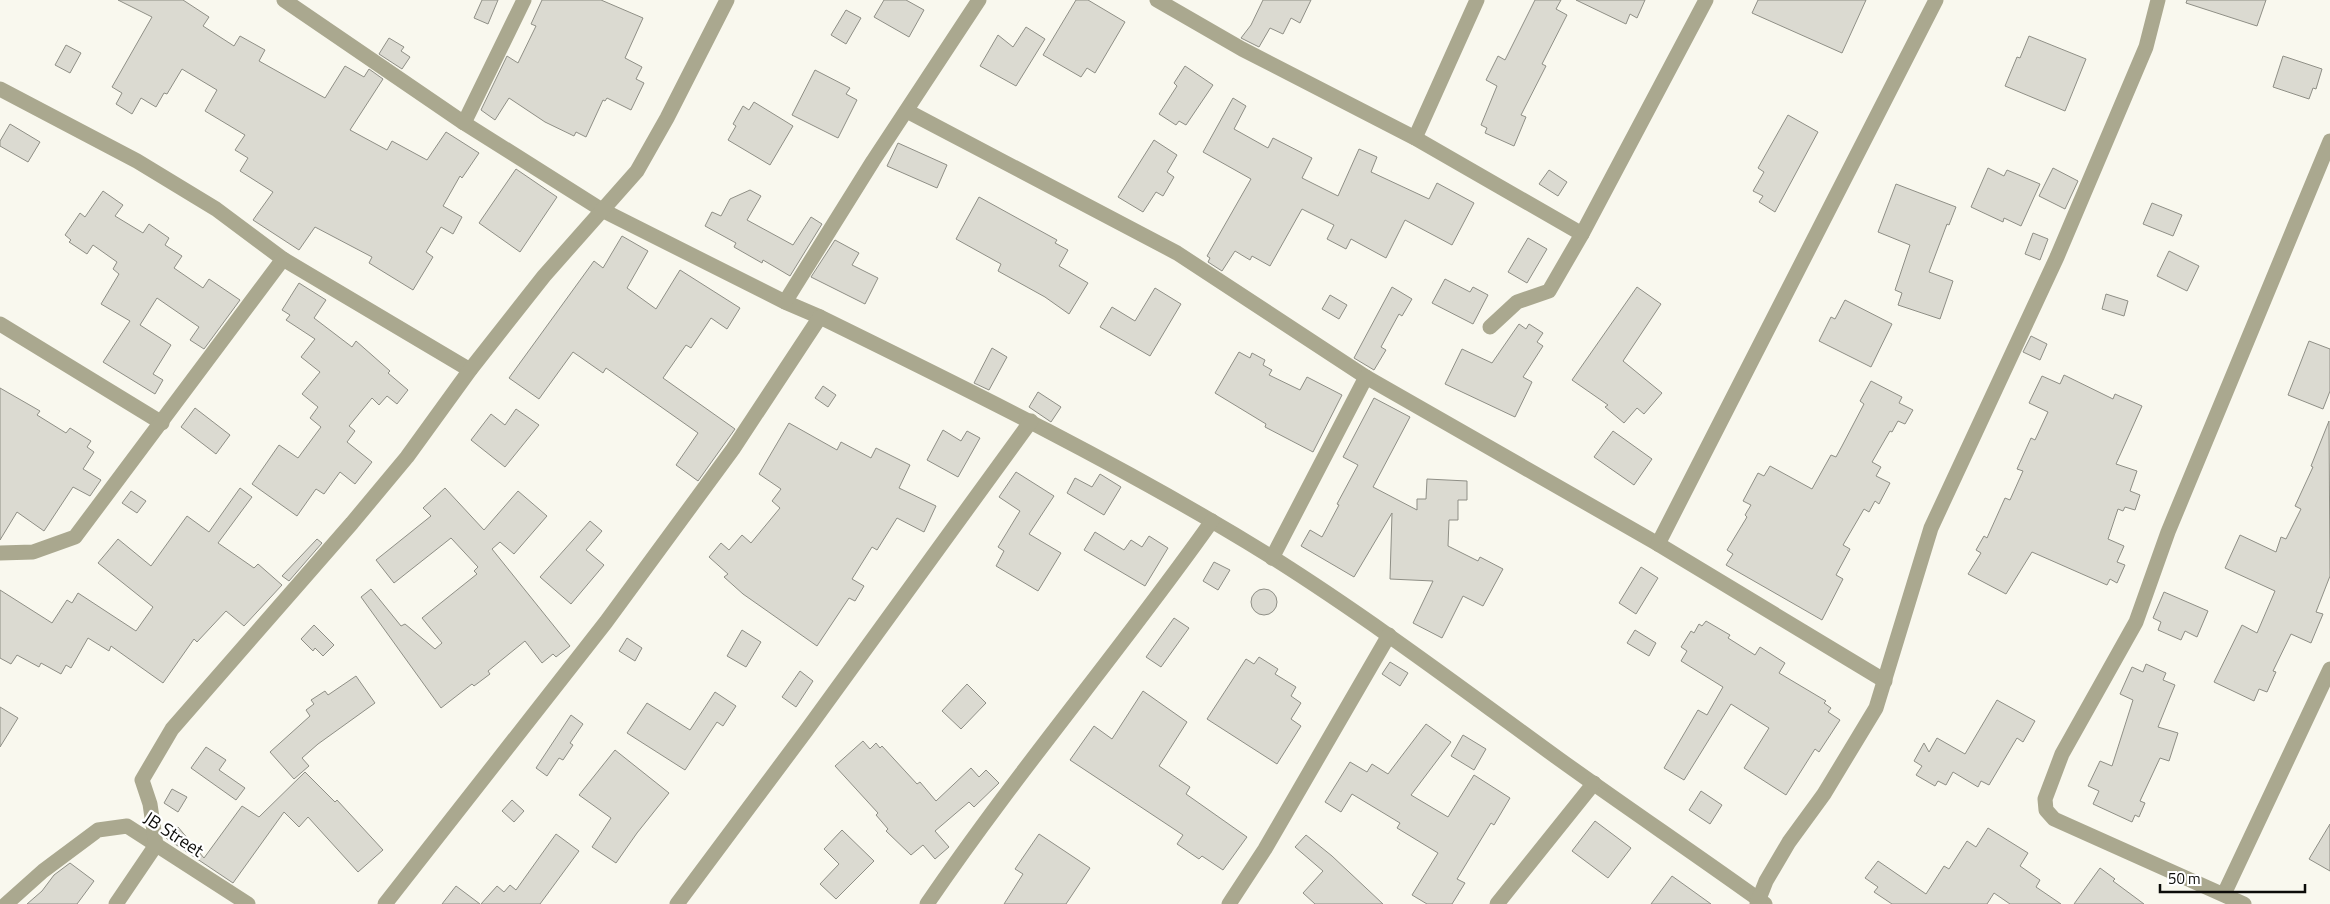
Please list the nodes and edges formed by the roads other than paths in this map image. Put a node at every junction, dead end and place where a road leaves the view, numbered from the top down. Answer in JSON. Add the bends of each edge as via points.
{"nodes":[{"id":1,"x":284,"y":0,"type":"edge"},
{"id":2,"x":524,"y":0,"type":"edge"},
{"id":3,"x":726,"y":0,"type":"edge"},
{"id":4,"x":979,"y":0,"type":"edge"},
{"id":5,"x":1157,"y":0,"type":"edge"},
{"id":6,"x":1477,"y":0,"type":"edge"},
{"id":7,"x":1706,"y":0,"type":"edge"},
{"id":8,"x":1936,"y":0,"type":"edge"},
{"id":9,"x":2158,"y":0,"type":"edge"},
{"id":10,"x":0,"y":89,"type":"edge"},
{"id":11,"x":907,"y":111,"type":"junction"},
{"id":12,"x":464,"y":123,"type":"junction"},
{"id":13,"x":1415,"y":138,"type":"junction"},
{"id":14,"x":2330,"y":141,"type":"edge"},
{"id":15,"x":602,"y":210,"type":"junction"},
{"id":16,"x":1582,"y":234,"type":"junction"},
{"id":17,"x":282,"y":259,"type":"junction"},
{"id":18,"x":785,"y":302,"type":"junction"},
{"id":19,"x":820,"y":317,"type":"junction"},
{"id":20,"x":0,"y":324,"type":"edge"},
{"id":21,"x":1490,"y":327,"type":"dead end"},
{"id":22,"x":470,"y":370,"type":"junction"},
{"id":23,"x":1366,"y":377,"type":"junction"},
{"id":24,"x":1031,"y":421,"type":"junction"},
{"id":25,"x":162,"y":423,"type":"junction"},
{"id":26,"x":1212,"y":521,"type":"junction"},
{"id":27,"x":1658,"y":544,"type":"junction"},
{"id":28,"x":0,"y":553,"type":"edge"},
{"id":29,"x":1272,"y":558,"type":"junction"},
{"id":30,"x":1390,"y":635,"type":"junction"},
{"id":31,"x":2330,"y":669,"type":"edge"},
{"id":32,"x":1885,"y":681,"type":"junction"},
{"id":33,"x":1594,"y":783,"type":"junction"},
{"id":34,"x":156,"y":845,"type":"junction"},
{"id":35,"x":2224,"y":894,"type":"junction"},
{"id":36,"x":1761,"y":903,"type":"edge"},
{"id":37,"x":6,"y":904,"type":"edge"},
{"id":38,"x":116,"y":904,"type":"edge"},
{"id":39,"x":248,"y":904,"type":"edge"},
{"id":40,"x":384,"y":904,"type":"edge"},
{"id":41,"x":677,"y":904,"type":"edge"},
{"id":42,"x":926,"y":904,"type":"edge"},
{"id":43,"x":1229,"y":904,"type":"edge"},
{"id":44,"x":1497,"y":904,"type":"edge"},
{"id":45,"x":2244,"y":904,"type":"edge"}],
"edges":[{"from":1,"to":12,"type":"street"},
{"from":2,"to":12,"type":"street"},
{"from":3,"to":15,"type":"street","via":[[668,118],[637,171]]},
{"from":4,"to":11,"type":"street"},
{"from":5,"to":13,"type":"street","via":[[1242,49]]},
{"from":6,"to":13,"type":"street"},
{"from":7,"to":16,"type":"street"},
{"from":8,"to":27,"type":"street"},
{"from":9,"to":32,"type":"street","via":[[2146,47],[2057,257],[1931,528]]},
{"from":10,"to":17,"type":"street","via":[[137,161],[216,209]]},
{"from":11,"to":18,"type":"street"},
{"from":11,"to":23,"type":"street","via":[[1176,253]]},
{"from":12,"to":15,"type":"street"},
{"from":13,"to":16,"type":"street"},
{"from":14,"to":35,"type":"street","via":[[2168,532],[2136,622],[2062,754],[2045,799],[2046,810],[2054,819]]},
{"from":15,"to":18,"type":"street"},
{"from":15,"to":22,"type":"street","via":[[544,276]]},
{"from":16,"to":21,"type":"street","via":[[1549,291],[1517,302]]},
{"from":17,"to":22,"type":"street"},
{"from":17,"to":25,"type":"street"},
{"from":18,"to":19,"type":"street"},
{"from":19,"to":24,"type":"street"},
{"from":19,"to":40,"type":"street","via":[[733,449],[611,614]]},
{"from":20,"to":25,"type":"street"},
{"from":22,"to":34,"type":"street","via":[[352,523],[172,729],[142,780],[150,804]]},
{"from":23,"to":27,"type":"street"},
{"from":23,"to":29,"type":"street"},
{"from":24,"to":26,"type":"street"},
{"from":24,"to":41,"type":"street"},
{"from":25,"to":28,"type":"street","via":[[75,537],[33,552]]},
{"from":26,"to":29,"type":"street"},
{"from":26,"to":42,"type":"street","via":[[1160,595]]},
{"from":27,"to":32,"type":"street"},
{"from":29,"to":30,"type":"street"},
{"from":30,"to":33,"type":"street"},
{"from":30,"to":43,"type":"street","via":[[1265,849]]},
{"from":31,"to":35,"type":"street"},
{"from":32,"to":36,"type":"street","via":[[1872,715],[1766,881]]},
{"from":33,"to":36,"type":"street"},
{"from":33,"to":44,"type":"street"},
{"from":34,"to":37,"type":"street","name":"JB Street","via":[[126,826],[98,830],[43,871]]},
{"from":34,"to":38,"type":"street"},
{"from":34,"to":39,"type":"street","name":"JB Street"},
{"from":35,"to":45,"type":"street"}]}
